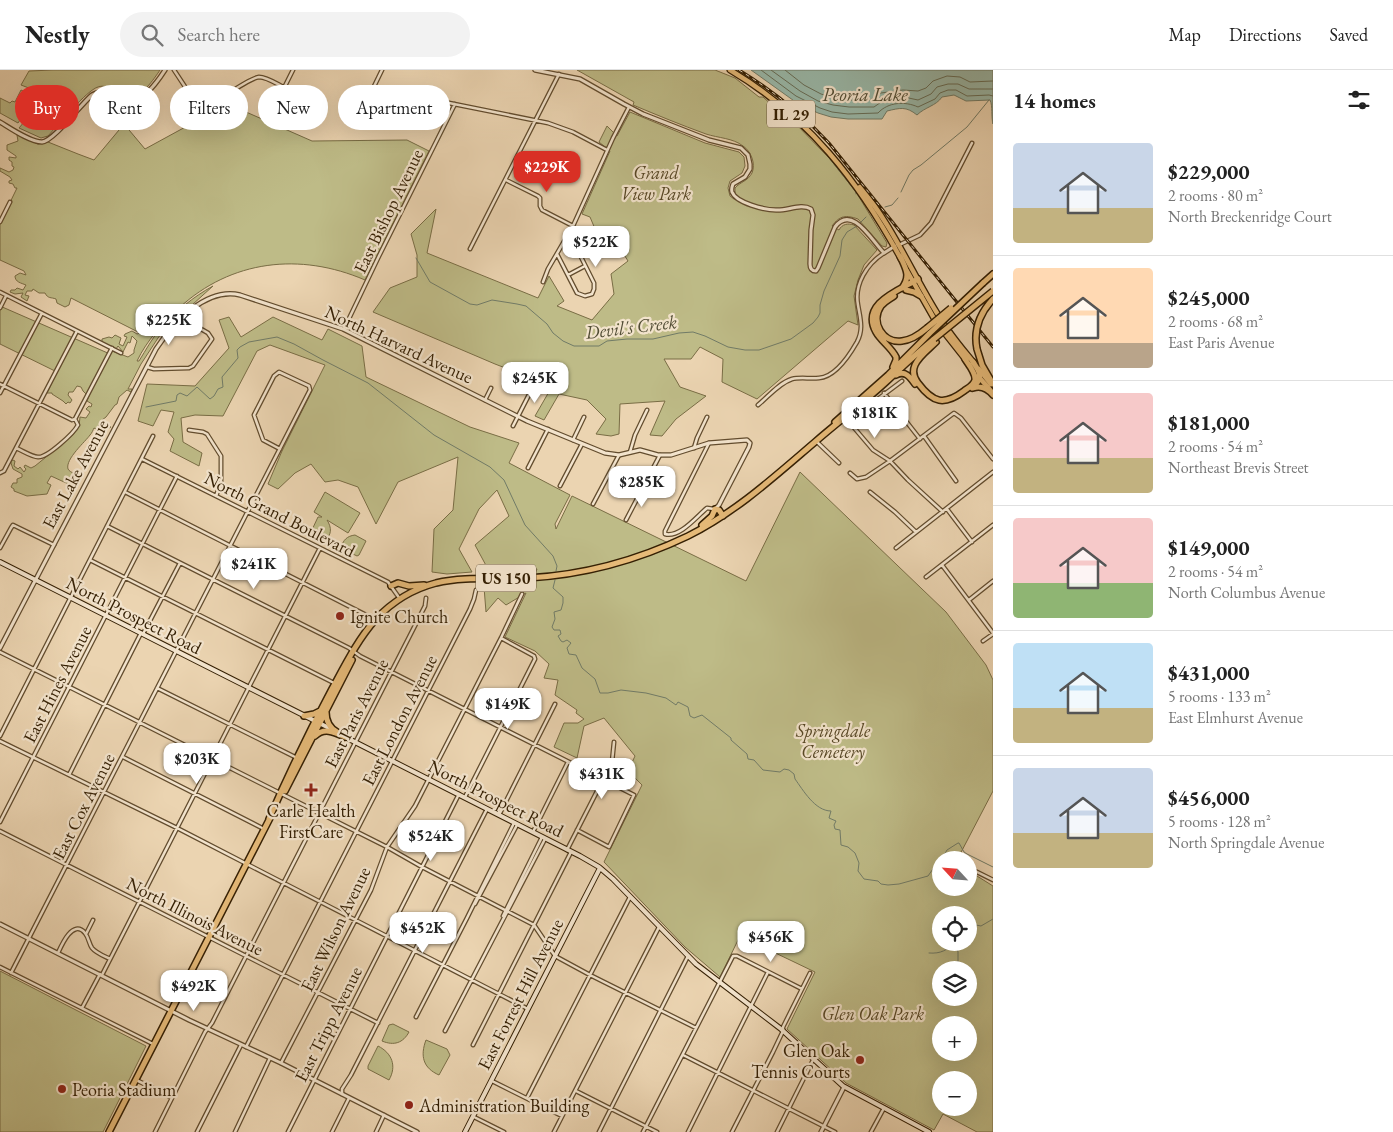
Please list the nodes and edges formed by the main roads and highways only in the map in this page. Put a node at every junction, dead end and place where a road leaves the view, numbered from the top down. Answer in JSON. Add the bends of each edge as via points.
{"nodes":[{"id":1,"x":730,"y":70,"type":"edge"},
{"id":2,"x":897,"y":246,"type":"junction"},
{"id":3,"x":900,"y":256,"type":"junction"},
{"id":4,"x":993,"y":274,"type":"edge"},
{"id":5,"x":916,"y":282,"type":"junction"},
{"id":6,"x":906,"y":290,"type":"junction"},
{"id":7,"x":897,"y":291,"type":"junction"},
{"id":8,"x":993,"y":291,"type":"edge"},
{"id":9,"x":921,"y":296,"type":"junction"},
{"id":10,"x":993,"y":299,"type":"edge"},
{"id":11,"x":928,"y":330,"type":"junction"},
{"id":12,"x":935,"y":340,"type":"junction"},
{"id":13,"x":965,"y":359,"type":"junction"},
{"id":14,"x":973,"y":362,"type":"junction"},
{"id":15,"x":980,"y":378,"type":"junction"},
{"id":16,"x":880,"y":384,"type":"junction"},
{"id":17,"x":993,"y":385,"type":"edge"},
{"id":18,"x":993,"y":394,"type":"edge"},
{"id":19,"x":958,"y":398,"type":"junction"},
{"id":20,"x":723,"y":516,"type":"junction"},
{"id":21,"x":686,"y":536,"type":"junction"},
{"id":22,"x":0,"y":562,"type":"edge"},
{"id":23,"x":432,"y":584,"type":"junction"},
{"id":24,"x":391,"y":586,"type":"road end"},
{"id":25,"x":354,"y":652,"type":"junction"},
{"id":26,"x":329,"y":706,"type":"junction"},
{"id":27,"x":322,"y":709,"type":"junction"},
{"id":28,"x":304,"y":716,"type":"junction"},
{"id":29,"x":317,"y":723,"type":"junction"},
{"id":30,"x":342,"y":735,"type":"junction"},
{"id":31,"x":303,"y":756,"type":"junction"},
{"id":32,"x":282,"y":794,"type":"junction"},
{"id":33,"x":600,"y":868,"type":"junction"},
{"id":34,"x":109,"y":1132,"type":"edge"},
{"id":35,"x":466,"y":1132,"type":"edge"},
{"id":36,"x":928,"y":1132,"type":"edge"}],
"edges":[{"from":1,"to":2,"type":"main road","number":"IL 29","via":[[788,111],[816,138],[864,197]]},
{"from":2,"to":3,"type":"main road","number":"IL 29"},
{"from":2,"to":5,"type":"main road","number":"IL 29"},
{"from":3,"to":5,"type":"main road","number":"IL 29"},
{"from":3,"to":7,"type":"highway","via":[[907,276]]},
{"from":4,"to":11,"type":"highway","bridge":true},
{"from":5,"to":6,"type":"highway"},
{"from":5,"to":7,"type":"highway"},
{"from":5,"to":9,"type":"main road","number":"IL 29"},
{"from":5,"to":14,"type":"main road","number":"IL 29"},
{"from":6,"to":9,"type":"highway"},
{"from":6,"to":11,"type":"highway","via":[[881,307],[877,320],[879,329],[887,338],[900,342]]},
{"from":7,"to":16,"type":"highway","via":[[881,301],[873,314],[876,332],[896,358]]},
{"from":8,"to":12,"type":"highway","number":"US 150","bridge":true},
{"from":9,"to":13,"type":"main road","number":"IL 29"},
{"from":10,"to":17,"type":"highway","bridge":true,"via":[[982,313],[975,336],[983,366]]},
{"from":11,"to":16,"type":"highway","number":"US 150"},
{"from":12,"to":13,"type":"highway","via":[[918,359],[914,370],[916,380],[932,398],[949,400],[973,384],[975,376]]},
{"from":12,"to":16,"type":"highway","number":"US 150"},
{"from":13,"to":15,"type":"main road","number":"IL 29"},
{"from":14,"to":15,"type":"highway"},
{"from":14,"to":17,"type":"main road","number":"IL 29"},
{"from":15,"to":18,"type":"main road","number":"IL 29"},
{"from":15,"to":19,"type":"highway"},
{"from":16,"to":19,"type":"highway","via":[[903,373],[931,400],[946,403]]},
{"from":16,"to":20,"type":"highway","number":"US 150","via":[[766,485]]},
{"from":18,"to":19,"type":"highway","via":[[979,386]]},
{"from":20,"to":21,"type":"highway","number":"US 150"},
{"from":20,"to":21,"type":"highway","via":[[718,508],[708,521]]},
{"from":21,"to":23,"type":"highway","number":"US 150","via":[[629,559],[574,573]]},
{"from":22,"to":28,"type":"main road","name":"North Prospect Road"},
{"from":23,"to":24,"type":"highway","via":[[411,586],[398,583]]},
{"from":23,"to":25,"type":"highway","number":"US 150","via":[[387,608]]},
{"from":25,"to":26,"type":"highway","number":"US 150"},
{"from":25,"to":27,"type":"highway","number":"US 150"},
{"from":26,"to":29,"type":"highway","number":"US 150"},
{"from":26,"to":30,"type":"highway","via":[[327,720],[332,729]]},
{"from":27,"to":28,"type":"highway"},
{"from":27,"to":29,"type":"highway","number":"US 150"},
{"from":28,"to":29,"type":"main road","name":"North Prospect Road"},
{"from":29,"to":30,"type":"main road","name":"North Prospect Road"},
{"from":29,"to":31,"type":"highway","number":"US 150"},
{"from":29,"to":32,"type":"highway","number":"US 150","via":[[296,758]]},
{"from":30,"to":31,"type":"highway","via":[[320,732]]},
{"from":30,"to":33,"type":"main road","name":"North Prospect Road"},
{"from":31,"to":32,"type":"highway","number":"US 150"},
{"from":32,"to":34,"type":"highway","number":"US 150"},
{"from":33,"to":35,"type":"main road","name":"East Forrest Hill Avenue"},
{"from":33,"to":36,"type":"main road","name":"North Prospect Road","via":[[688,956],[783,1031],[844,1086]]}]}
